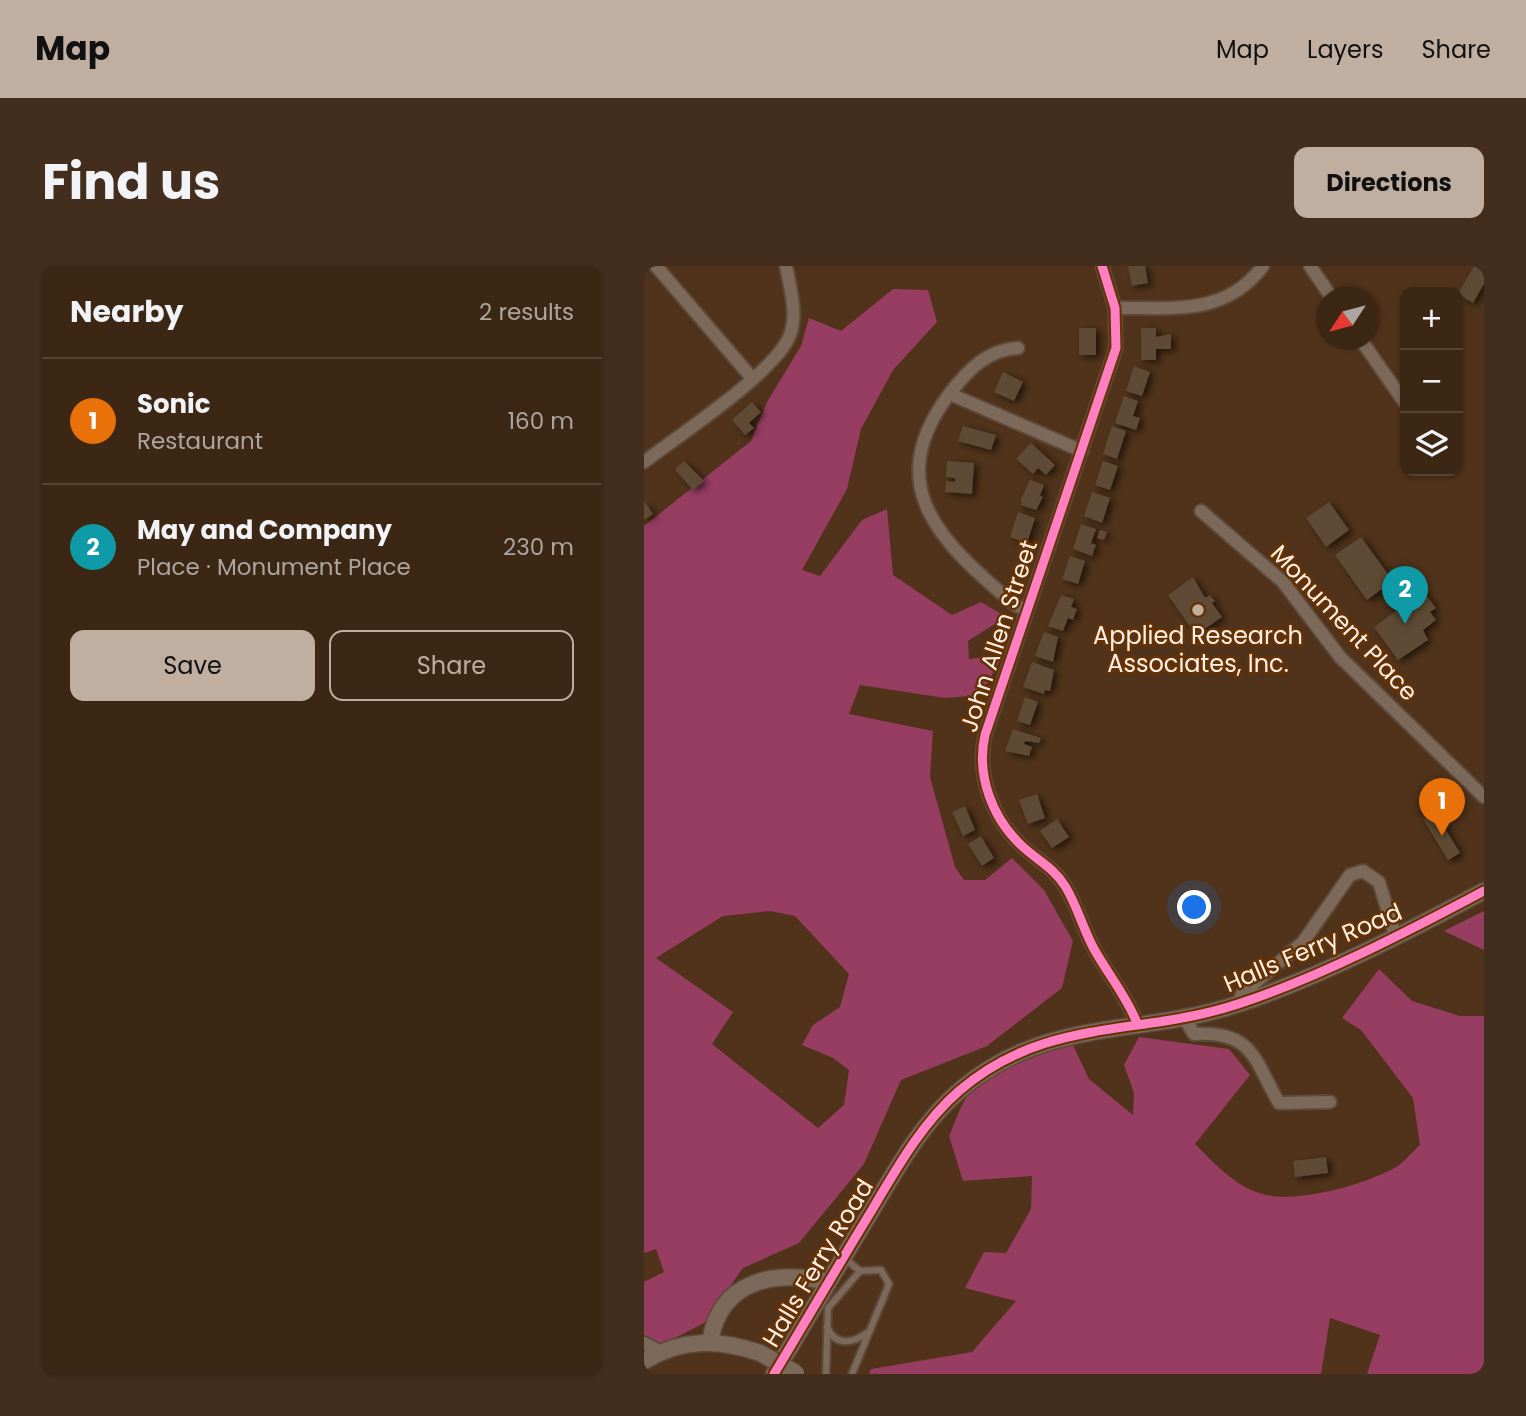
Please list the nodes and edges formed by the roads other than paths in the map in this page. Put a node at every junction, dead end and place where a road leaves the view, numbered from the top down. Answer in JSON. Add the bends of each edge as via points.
{"nodes":[{"id":1,"x":656,"y":266,"type":"edge"},
{"id":2,"x":786,"y":266,"type":"edge"},
{"id":3,"x":1102,"y":266,"type":"edge"},
{"id":4,"x":1263,"y":266,"type":"edge"},
{"id":5,"x":1310,"y":266,"type":"edge"},
{"id":6,"x":1324,"y":287,"type":"edge"},
{"id":7,"x":1115,"y":308,"type":"junction"},
{"id":8,"x":1018,"y":348,"type":"dead end"},
{"id":9,"x":1368,"y":350,"type":"edge"},
{"id":10,"x":752,"y":378,"type":"junction"},
{"id":11,"x":950,"y":394,"type":"junction"},
{"id":12,"x":1400,"y":396,"type":"edge"},
{"id":13,"x":1082,"y":451,"type":"junction"},
{"id":14,"x":644,"y":462,"type":"edge"},
{"id":15,"x":1200,"y":510,"type":"dead end"},
{"id":16,"x":1027,"y":610,"type":"junction"},
{"id":17,"x":1484,"y":797,"type":"edge"},
{"id":18,"x":1484,"y":891,"type":"edge"},
{"id":19,"x":1395,"y":935,"type":"junction"},
{"id":20,"x":1238,"y":1004,"type":"junction"},
{"id":21,"x":1183,"y":1016,"type":"junction"},
{"id":22,"x":1137,"y":1023,"type":"junction"},
{"id":23,"x":1330,"y":1102,"type":"dead end"},
{"id":24,"x":843,"y":1257,"type":"junction"},
{"id":25,"x":860,"y":1271,"type":"junction"},
{"id":26,"x":828,"y":1282,"type":"junction"},
{"id":27,"x":827,"y":1326,"type":"junction"},
{"id":28,"x":869,"y":1332,"type":"junction"},
{"id":29,"x":710,"y":1342,"type":"junction"},
{"id":30,"x":644,"y":1343,"type":"edge"},
{"id":31,"x":661,"y":1352,"type":"junction"},
{"id":32,"x":644,"y":1361,"type":"edge"},
{"id":33,"x":797,"y":1373,"type":"edge"},
{"id":34,"x":774,"y":1374,"type":"edge"},
{"id":35,"x":826,"y":1374,"type":"edge"},
{"id":36,"x":852,"y":1374,"type":"edge"}],
"edges":[{"from":1,"to":10,"type":"street"},
{"from":2,"to":10,"type":"street","via":[[792,304],[790,334]]},
{"from":3,"to":7,"type":"street","name":"John Allen Street"},
{"from":4,"to":7,"type":"street","via":[[1243,289],[1221,301],[1187,307]]},
{"from":5,"to":6,"type":"street"},
{"from":7,"to":13,"type":"street","name":"John Allen Street","via":[[1116,348]]},
{"from":8,"to":11,"type":"street","via":[[996,351],[983,359]]},
{"from":9,"to":12,"type":"street"},
{"from":10,"to":14,"type":"street"},
{"from":11,"to":13,"type":"street"},
{"from":11,"to":16,"type":"street","via":[[930,423],[918,458],[924,499],[959,555],[1014,605]]},
{"from":13,"to":16,"type":"street","name":"John Allen Street"},
{"from":15,"to":17,"type":"street","name":"Monument Place","via":[[1283,582],[1340,657]]},
{"from":16,"to":22,"type":"street","name":"John Allen Street","via":[[985,735],[985,785],[1011,834],[1055,872],[1066,888],[1093,947]]},
{"from":18,"to":19,"type":"street","name":"Halls Ferry Road"},
{"from":19,"to":20,"type":"street","name":"Halls Ferry Road"},
{"from":19,"to":20,"type":"street","via":[[1379,882],[1363,871],[1350,875],[1303,942],[1242,994]]},
{"from":20,"to":21,"type":"street","name":"Halls Ferry Road"},
{"from":21,"to":22,"type":"street","name":"Halls Ferry Road"},
{"from":21,"to":23,"type":"street","via":[[1194,1034],[1216,1033],[1241,1042],[1263,1067],[1279,1103]]},
{"from":22,"to":24,"type":"street","name":"Halls Ferry Road","via":[[1051,1040],[1014,1054],[968,1083],[913,1144]]},
{"from":24,"to":25,"type":"lane"},
{"from":24,"to":26,"type":"street","name":"Halls Ferry Road"},
{"from":25,"to":27,"type":"lane","via":[[833,1299]]},
{"from":25,"to":28,"type":"lane","via":[[881,1270],[889,1284]]},
{"from":26,"to":29,"type":"street","via":[[778,1276],[754,1283],[718,1312]]},
{"from":26,"to":34,"type":"street","name":"Halls Ferry Road"},
{"from":27,"to":28,"type":"lane","via":[[833,1337],[843,1342]]},
{"from":27,"to":35,"type":"lane"},
{"from":28,"to":36,"type":"lane"},
{"from":29,"to":31,"type":"street"},
{"from":29,"to":33,"type":"street","bridge":true,"via":[[760,1353]]},
{"from":30,"to":31,"type":"street"},
{"from":31,"to":32,"type":"street"}]}
